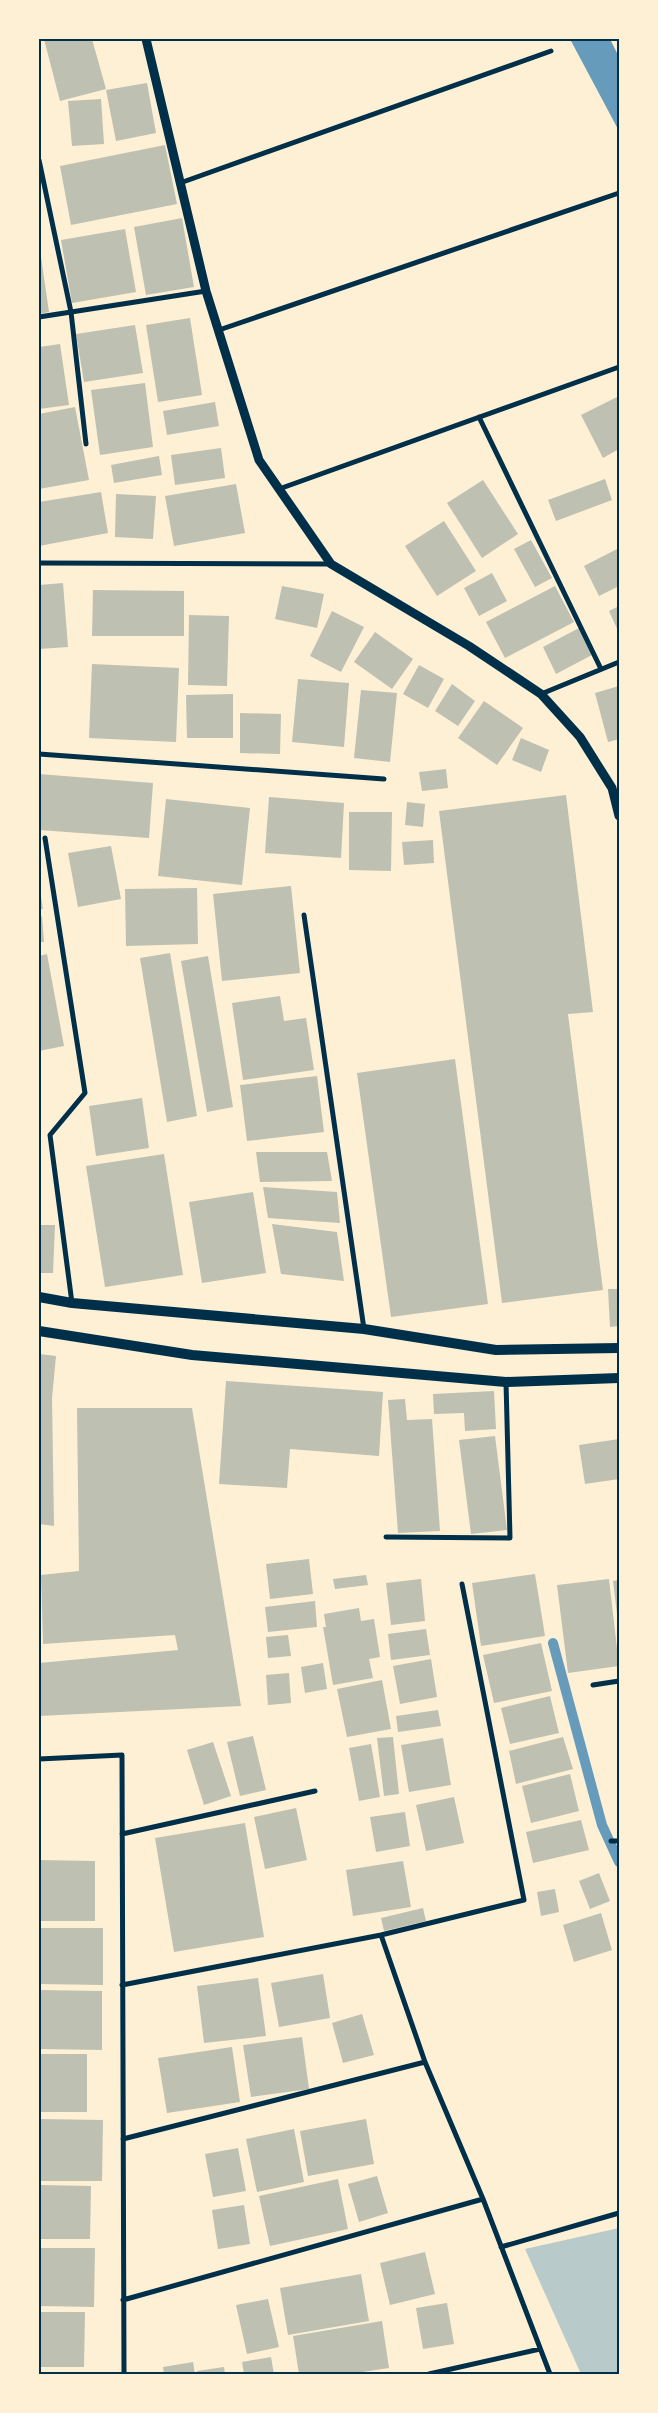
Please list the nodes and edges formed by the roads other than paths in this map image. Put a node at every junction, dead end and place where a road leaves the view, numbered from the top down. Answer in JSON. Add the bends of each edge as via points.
{"nodes":[{"id":1,"x":146,"y":39,"type":"edge"},
{"id":2,"x":551,"y":51,"type":"dead end"},
{"id":3,"x":39,"y":160,"type":"edge"},
{"id":4,"x":180,"y":183,"type":"junction"},
{"id":5,"x":619,"y":193,"type":"edge"},
{"id":6,"x":206,"y":291,"type":"junction"},
{"id":7,"x":71,"y":312,"type":"junction"},
{"id":8,"x":39,"y":317,"type":"edge"},
{"id":9,"x":219,"y":330,"type":"junction"},
{"id":10,"x":619,"y":366,"type":"edge"},
{"id":11,"x":479,"y":416,"type":"junction"},
{"id":12,"x":86,"y":444,"type":"dead end"},
{"id":13,"x":279,"y":489,"type":"junction"},
{"id":14,"x":39,"y":563,"type":"edge"},
{"id":15,"x":330,"y":564,"type":"junction"},
{"id":16,"x":619,"y":662,"type":"edge"},
{"id":17,"x":601,"y":669,"type":"junction"},
{"id":18,"x":541,"y":694,"type":"junction"},
{"id":19,"x":39,"y":754,"type":"edge"},
{"id":20,"x":384,"y":779,"type":"dead end"},
{"id":21,"x":619,"y":816,"type":"edge"},
{"id":22,"x":45,"y":838,"type":"dead end"},
{"id":23,"x":304,"y":915,"type":"dead end"},
{"id":24,"x":39,"y":1297,"type":"edge"},
{"id":25,"x":72,"y":1303,"type":"junction"},
{"id":26,"x":364,"y":1329,"type":"junction"},
{"id":27,"x":39,"y":1331,"type":"edge"},
{"id":28,"x":619,"y":1348,"type":"edge"},
{"id":29,"x":619,"y":1378,"type":"edge"},
{"id":30,"x":506,"y":1382,"type":"junction"},
{"id":31,"x":386,"y":1537,"type":"dead end"},
{"id":32,"x":462,"y":1584,"type":"dead end"},
{"id":33,"x":619,"y":1681,"type":"edge"},
{"id":34,"x":593,"y":1685,"type":"dead end"},
{"id":35,"x":39,"y":1759,"type":"edge"},
{"id":36,"x":315,"y":1791,"type":"dead end"},
{"id":37,"x":122,"y":1834,"type":"junction"},
{"id":38,"x":619,"y":1841,"type":"edge"},
{"id":39,"x":611,"y":1842,"type":"dead end"},
{"id":40,"x":381,"y":1935,"type":"junction"},
{"id":41,"x":122,"y":1985,"type":"junction"},
{"id":42,"x":425,"y":2062,"type":"junction"},
{"id":43,"x":123,"y":2139,"type":"junction"},
{"id":44,"x":483,"y":2199,"type":"junction"},
{"id":45,"x":619,"y":2213,"type":"edge"},
{"id":46,"x":501,"y":2247,"type":"junction"},
{"id":47,"x":123,"y":2300,"type":"junction"},
{"id":48,"x":540,"y":2349,"type":"junction"},
{"id":49,"x":124,"y":2374,"type":"edge"},
{"id":50,"x":428,"y":2374,"type":"edge"},
{"id":51,"x":550,"y":2374,"type":"edge"}],
"edges":[{"from":1,"to":4,"type":"street"},
{"from":2,"to":4,"type":"street"},
{"from":3,"to":7,"type":"street"},
{"from":4,"to":6,"type":"street"},
{"from":5,"to":9,"type":"street"},
{"from":6,"to":7,"type":"street"},
{"from":6,"to":9,"type":"street"},
{"from":7,"to":8,"type":"street"},
{"from":7,"to":12,"type":"street"},
{"from":9,"to":13,"type":"street","via":[[259,460]]},
{"from":10,"to":11,"type":"street"},
{"from":11,"to":13,"type":"street"},
{"from":11,"to":17,"type":"street"},
{"from":13,"to":15,"type":"street"},
{"from":14,"to":15,"type":"street"},
{"from":15,"to":18,"type":"street","via":[[469,646]]},
{"from":16,"to":17,"type":"street"},
{"from":17,"to":18,"type":"street"},
{"from":18,"to":21,"type":"street","via":[[580,737],[612,788]]},
{"from":19,"to":20,"type":"street"},
{"from":22,"to":25,"type":"street","via":[[85,1093],[50,1135]]},
{"from":23,"to":26,"type":"street"},
{"from":24,"to":25,"type":"main road"},
{"from":25,"to":26,"type":"main road"},
{"from":26,"to":28,"type":"main road","via":[[496,1350]]},
{"from":27,"to":30,"type":"main road","via":[[192,1355]]},
{"from":29,"to":30,"type":"main road"},
{"from":30,"to":31,"type":"street","via":[[510,1538]]},
{"from":32,"to":40,"type":"street","via":[[524,1900]]},
{"from":33,"to":34,"type":"street"},
{"from":35,"to":37,"type":"street","via":[[122,1755]]},
{"from":36,"to":37,"type":"street"},
{"from":37,"to":41,"type":"street"},
{"from":38,"to":39,"type":"street"},
{"from":40,"to":41,"type":"street"},
{"from":40,"to":42,"type":"street"},
{"from":41,"to":43,"type":"street"},
{"from":42,"to":43,"type":"street"},
{"from":42,"to":44,"type":"street"},
{"from":43,"to":47,"type":"street"},
{"from":44,"to":46,"type":"street"},
{"from":44,"to":47,"type":"street"},
{"from":45,"to":46,"type":"street"},
{"from":46,"to":48,"type":"street"},
{"from":47,"to":49,"type":"street"},
{"from":48,"to":50,"type":"street"},
{"from":48,"to":51,"type":"street"}]}
